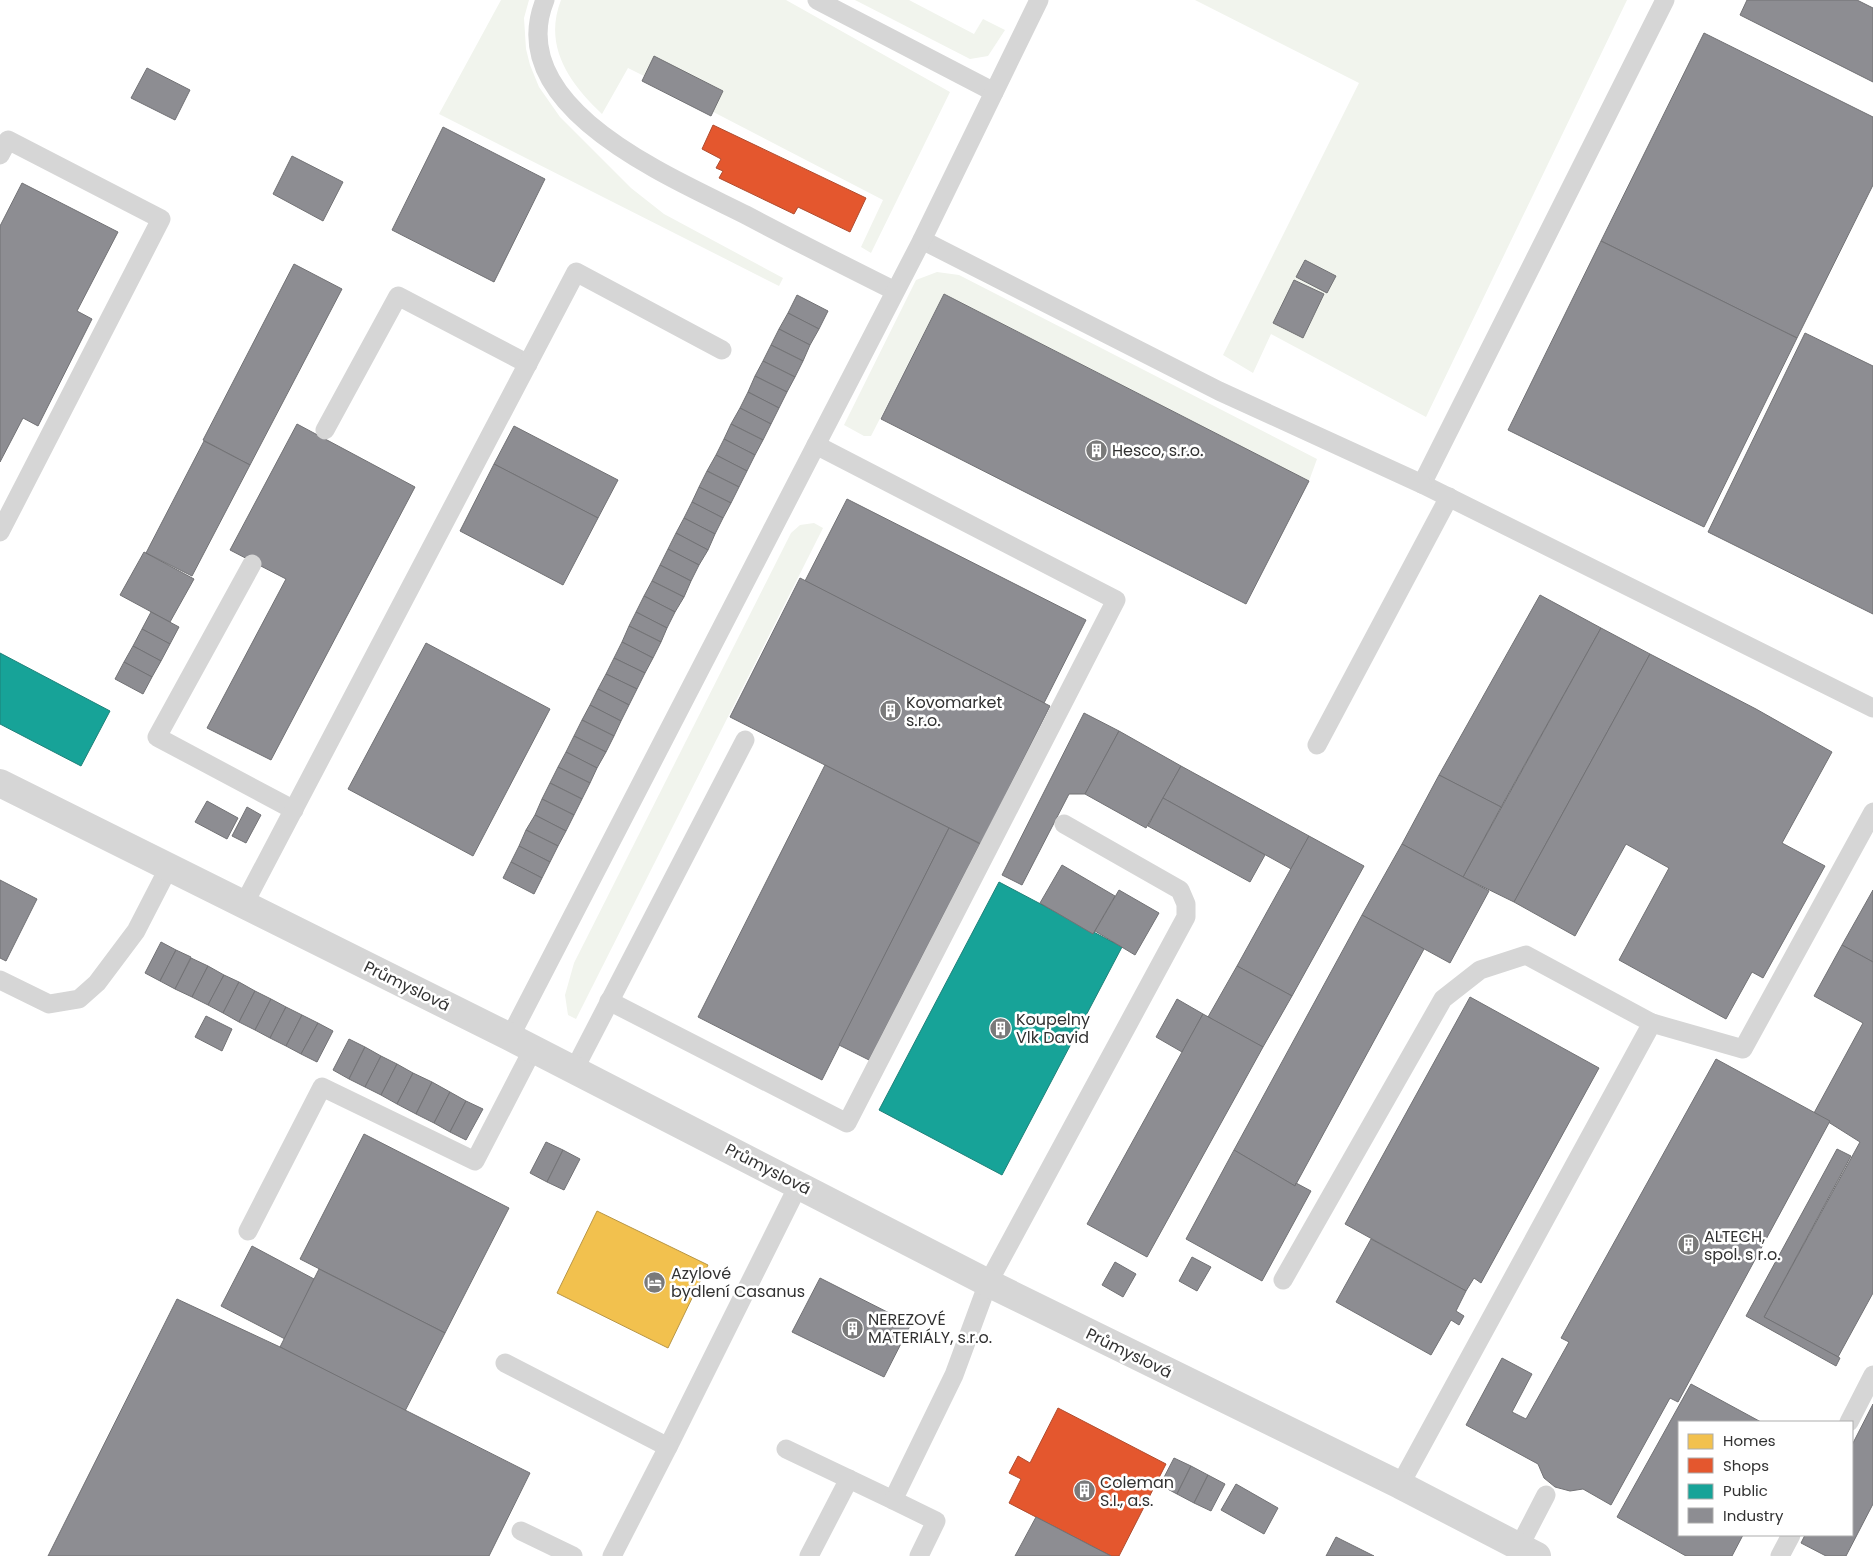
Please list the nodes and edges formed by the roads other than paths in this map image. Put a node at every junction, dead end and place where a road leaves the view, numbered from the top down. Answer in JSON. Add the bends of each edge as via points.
{"nodes":[{"id":1,"x":545,"y":0,"type":"edge"},
{"id":2,"x":817,"y":0,"type":"edge"},
{"id":3,"x":1040,"y":0,"type":"edge"},
{"id":4,"x":1665,"y":0,"type":"edge"},
{"id":5,"x":994,"y":92,"type":"junction"},
{"id":6,"x":0,"y":155,"type":"edge"},
{"id":7,"x":922,"y":240,"type":"junction"},
{"id":8,"x":895,"y":291,"type":"junction"},
{"id":9,"x":722,"y":350,"type":"dead end"},
{"id":10,"x":528,"y":364,"type":"junction"},
{"id":11,"x":325,"y":430,"type":"dead end"},
{"id":12,"x":816,"y":446,"type":"junction"},
{"id":13,"x":1422,"y":484,"type":"junction"},
{"id":14,"x":1449,"y":497,"type":"junction"},
{"id":15,"x":0,"y":532,"type":"edge"},
{"id":16,"x":252,"y":564,"type":"dead end"},
{"id":17,"x":1873,"y":708,"type":"edge"},
{"id":18,"x":745,"y":740,"type":"dead end"},
{"id":19,"x":1317,"y":746,"type":"dead end"},
{"id":20,"x":0,"y":783,"type":"edge"},
{"id":21,"x":294,"y":810,"type":"junction"},
{"id":22,"x":1873,"y":812,"type":"edge"},
{"id":23,"x":1064,"y":824,"type":"dead end"},
{"id":24,"x":169,"y":867,"type":"junction"},
{"id":25,"x":243,"y":906,"type":"junction"},
{"id":26,"x":0,"y":980,"type":"edge"},
{"id":27,"x":609,"y":1001,"type":"junction"},
{"id":28,"x":1652,"y":1023,"type":"junction"},
{"id":29,"x":522,"y":1043,"type":"junction"},
{"id":30,"x":574,"y":1070,"type":"junction"},
{"id":31,"x":798,"y":1184,"type":"junction"},
{"id":32,"x":248,"y":1231,"type":"dead end"},
{"id":33,"x":1283,"y":1280,"type":"dead end"},
{"id":34,"x":988,"y":1283,"type":"junction"},
{"id":35,"x":505,"y":1363,"type":"dead end"},
{"id":36,"x":1873,"y":1375,"type":"edge"},
{"id":37,"x":1850,"y":1421,"type":"edge"},
{"id":38,"x":668,"y":1447,"type":"junction"},
{"id":39,"x":786,"y":1449,"type":"dead end"},
{"id":40,"x":848,"y":1478,"type":"junction"},
{"id":41,"x":1400,"y":1486,"type":"junction"},
{"id":42,"x":1546,"y":1495,"type":"dead end"},
{"id":43,"x":893,"y":1500,"type":"junction"},
{"id":44,"x":521,"y":1530,"type":"dead end"},
{"id":45,"x":1790,"y":1536,"type":"edge"},
{"id":46,"x":1528,"y":1551,"type":"edge"},
{"id":47,"x":573,"y":1556,"type":"edge"},
{"id":48,"x":612,"y":1556,"type":"edge"},
{"id":49,"x":809,"y":1556,"type":"edge"},
{"id":50,"x":919,"y":1556,"type":"edge"},
{"id":51,"x":1780,"y":1556,"type":"edge"}],
"edges":[{"from":1,"to":8,"type":"lane","via":[[539,37],[548,75],[562,97],[598,133],[668,176]]},
{"from":2,"to":5,"type":"lane"},
{"from":3,"to":5,"type":"lane"},
{"from":4,"to":13,"type":"lane"},
{"from":5,"to":7,"type":"lane"},
{"from":6,"to":15,"type":"lane","via":[[8,140],[162,219]]},
{"from":7,"to":8,"type":"lane"},
{"from":7,"to":13,"type":"lane","via":[[1219,392]]},
{"from":8,"to":12,"type":"lane"},
{"from":9,"to":10,"type":"lane","via":[[576,272]]},
{"from":10,"to":11,"type":"lane","via":[[398,296]]},
{"from":10,"to":21,"type":"lane"},
{"from":12,"to":27,"type":"lane","via":[[1116,600],[847,1123]]},
{"from":12,"to":29,"type":"lane"},
{"from":13,"to":14,"type":"lane"},
{"from":14,"to":17,"type":"lane"},
{"from":14,"to":19,"type":"lane"},
{"from":16,"to":21,"type":"lane","via":[[157,737]]},
{"from":18,"to":27,"type":"lane"},
{"from":20,"to":24,"type":"street","name":"Průmyslová"},
{"from":21,"to":25,"type":"lane"},
{"from":22,"to":28,"type":"lane","via":[[1743,1049]]},
{"from":23,"to":34,"type":"lane","via":[[1180,890],[1186,904],[1186,917]]},
{"from":24,"to":25,"type":"street","name":"Průmyslová"},
{"from":24,"to":26,"type":"lane","via":[[136,931],[97,984],[79,999],[49,1004]]},
{"from":25,"to":29,"type":"street","name":"Průmyslová"},
{"from":27,"to":30,"type":"lane"},
{"from":28,"to":33,"type":"lane","via":[[1526,955],[1480,970],[1443,999]]},
{"from":28,"to":41,"type":"lane"},
{"from":29,"to":30,"type":"street","name":"Průmyslová"},
{"from":29,"to":32,"type":"lane","via":[[475,1161],[322,1087]]},
{"from":30,"to":31,"type":"street","name":"Průmyslová"},
{"from":31,"to":34,"type":"street","name":"Průmyslová"},
{"from":31,"to":38,"type":"lane"},
{"from":34,"to":41,"type":"street","name":"Průmyslová"},
{"from":34,"to":43,"type":"lane","via":[[954,1375]]},
{"from":35,"to":38,"type":"lane"},
{"from":36,"to":37,"type":"lane"},
{"from":38,"to":48,"type":"lane"},
{"from":39,"to":40,"type":"lane"},
{"from":40,"to":43,"type":"lane"},
{"from":40,"to":49,"type":"lane"},
{"from":41,"to":46,"type":"street","name":"Průmyslová"},
{"from":42,"to":46,"type":"lane"},
{"from":43,"to":50,"type":"lane","via":[[936,1521]]},
{"from":44,"to":47,"type":"lane"},
{"from":45,"to":51,"type":"lane"}]}
